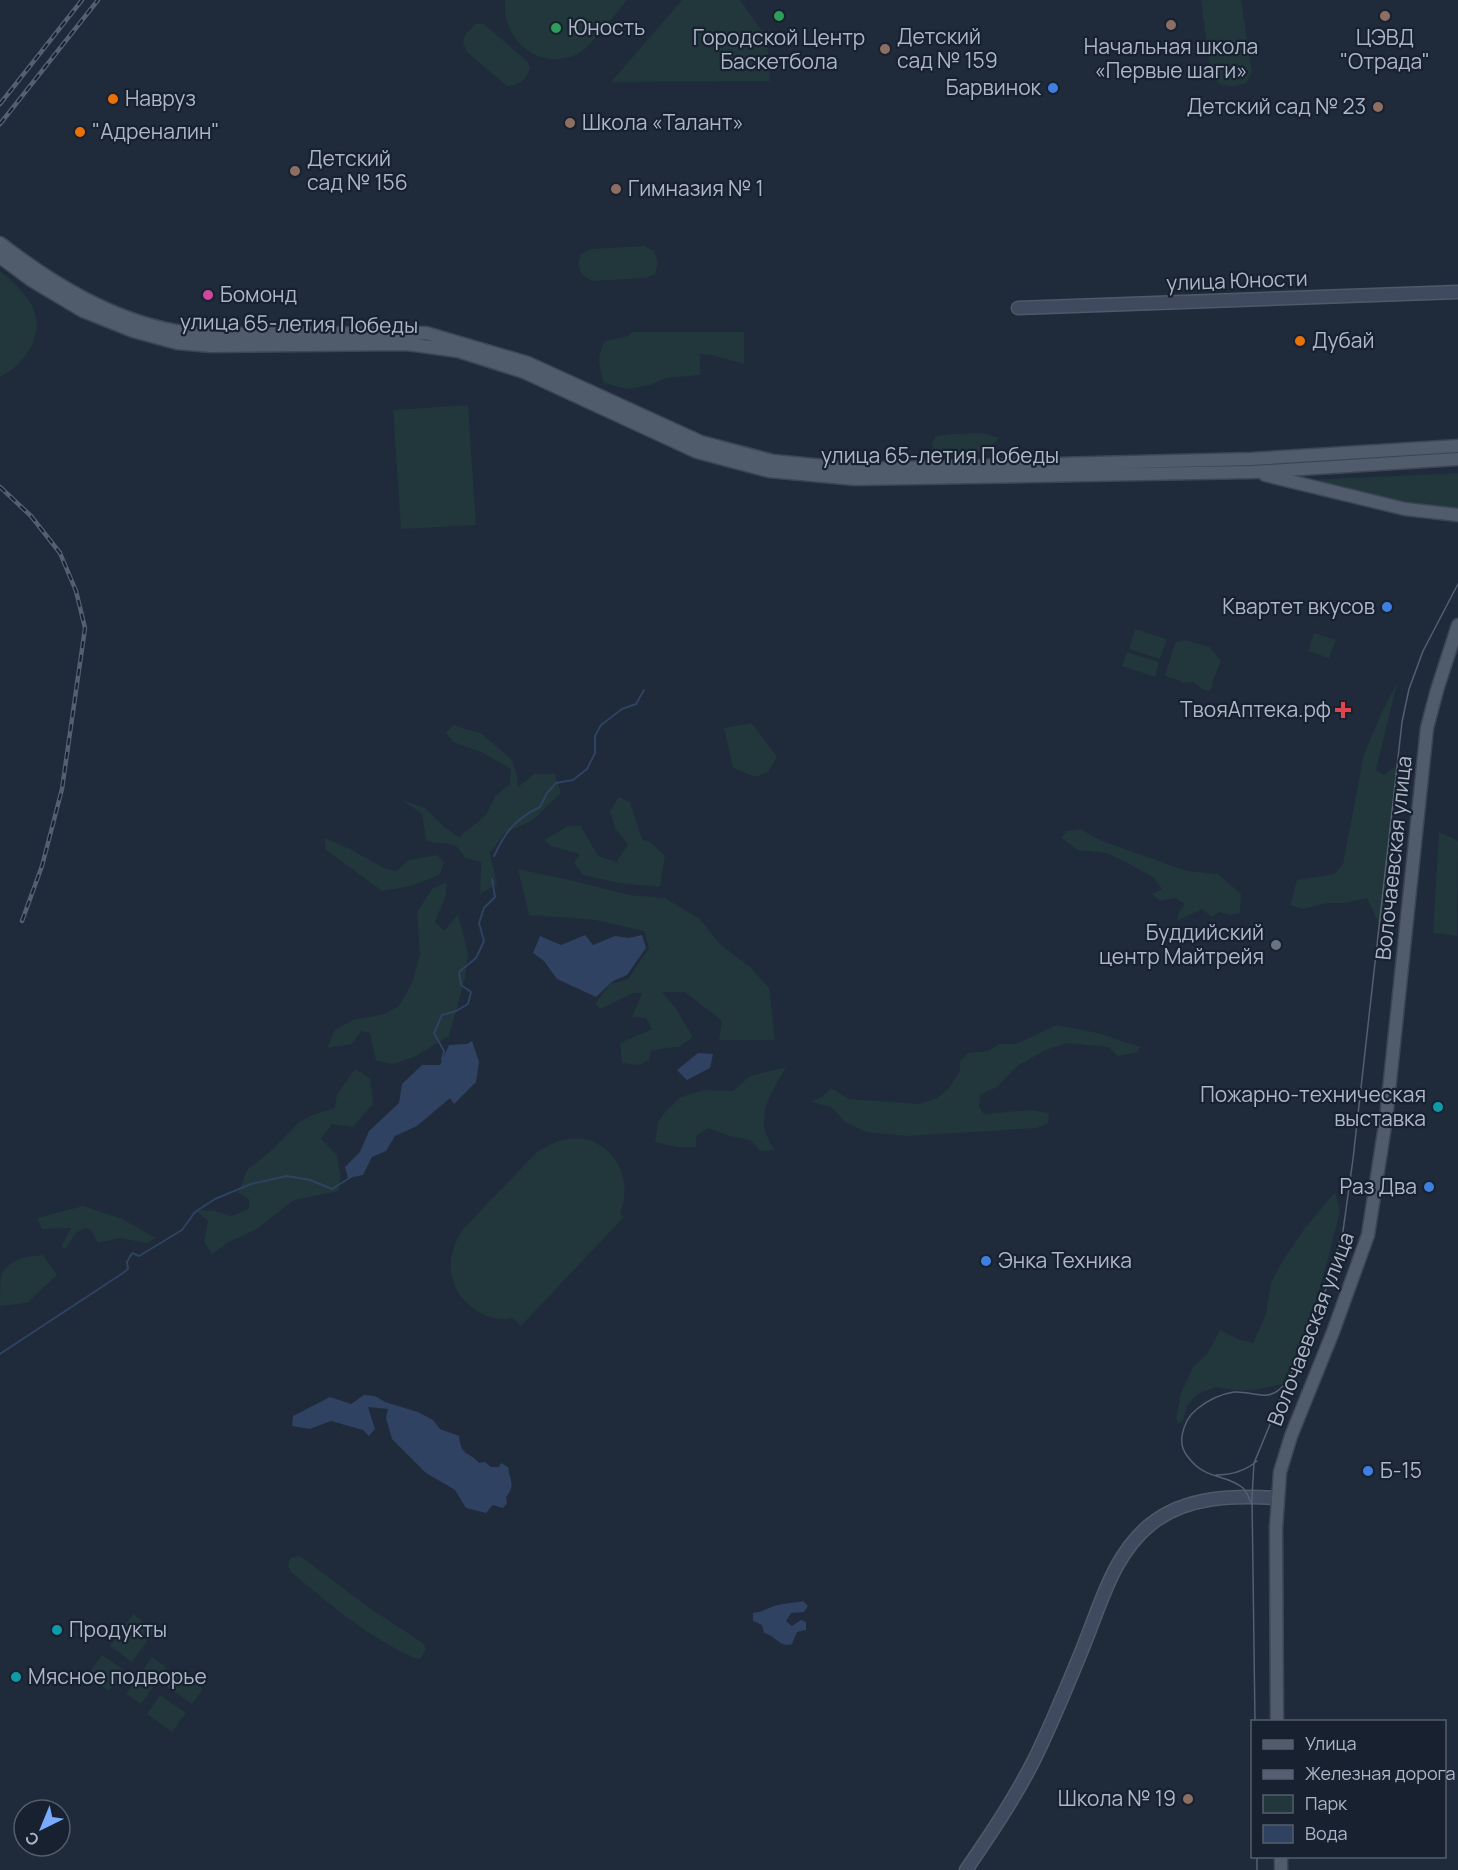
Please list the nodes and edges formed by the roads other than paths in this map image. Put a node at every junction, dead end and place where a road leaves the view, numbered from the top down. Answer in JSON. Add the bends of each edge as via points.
{"nodes":[{"id":1,"x":0,"y":243,"type":"edge"},
{"id":2,"x":0,"y":257,"type":"edge"},
{"id":3,"x":1458,"y":292,"type":"edge"},
{"id":4,"x":1018,"y":308,"type":"dead end"},
{"id":5,"x":1458,"y":446,"type":"edge"},
{"id":6,"x":1458,"y":459,"type":"edge"},
{"id":7,"x":1253,"y":472,"type":"junction"},
{"id":8,"x":1458,"y":515,"type":"edge"},
{"id":9,"x":1458,"y":625,"type":"edge"},
{"id":10,"x":1458,"y":650,"type":"edge"},
{"id":11,"x":1444,"y":667,"type":"junction"},
{"id":12,"x":1277,"y":1498,"type":"junction"},
{"id":13,"x":1277,"y":1720,"type":"edge"},
{"id":14,"x":966,"y":1870,"type":"edge"}],
"edges":[{"from":1,"to":5,"type":"main road","name":"улица 65-летия Победы","via":[[56,283],[111,311],[150,324],[208,334],[426,333],[528,363],[701,442],[773,461],[843,468],[1251,459]]},
{"from":2,"to":7,"type":"main road","name":"улица 65-летия Победы","via":[[83,311],[133,331],[177,343],[211,346],[406,344],[458,351],[525,372],[697,452],[769,471],[855,479]]},
{"from":3,"to":4,"type":"main road","name":"улица Юности"},
{"from":6,"to":7,"type":"main road","name":"улица 65-летия Победы"},
{"from":7,"to":8,"type":"main road","via":[[1405,509]]},
{"from":9,"to":11,"type":"main road","name":"Волочаевская улица"},
{"from":10,"to":11,"type":"main road","name":"Волочаевская улица"},
{"from":11,"to":12,"type":"main road","name":"Волочаевская улица","via":[[1427,728],[1386,1119],[1368,1235],[1291,1436]]},
{"from":12,"to":13,"type":"main road","name":"Волочаевская улица"},
{"from":12,"to":14,"type":"main road","via":[[1226,1498],[1185,1505],[1152,1523],[1130,1546],[1116,1567],[1064,1693],[1015,1797]]}]}
